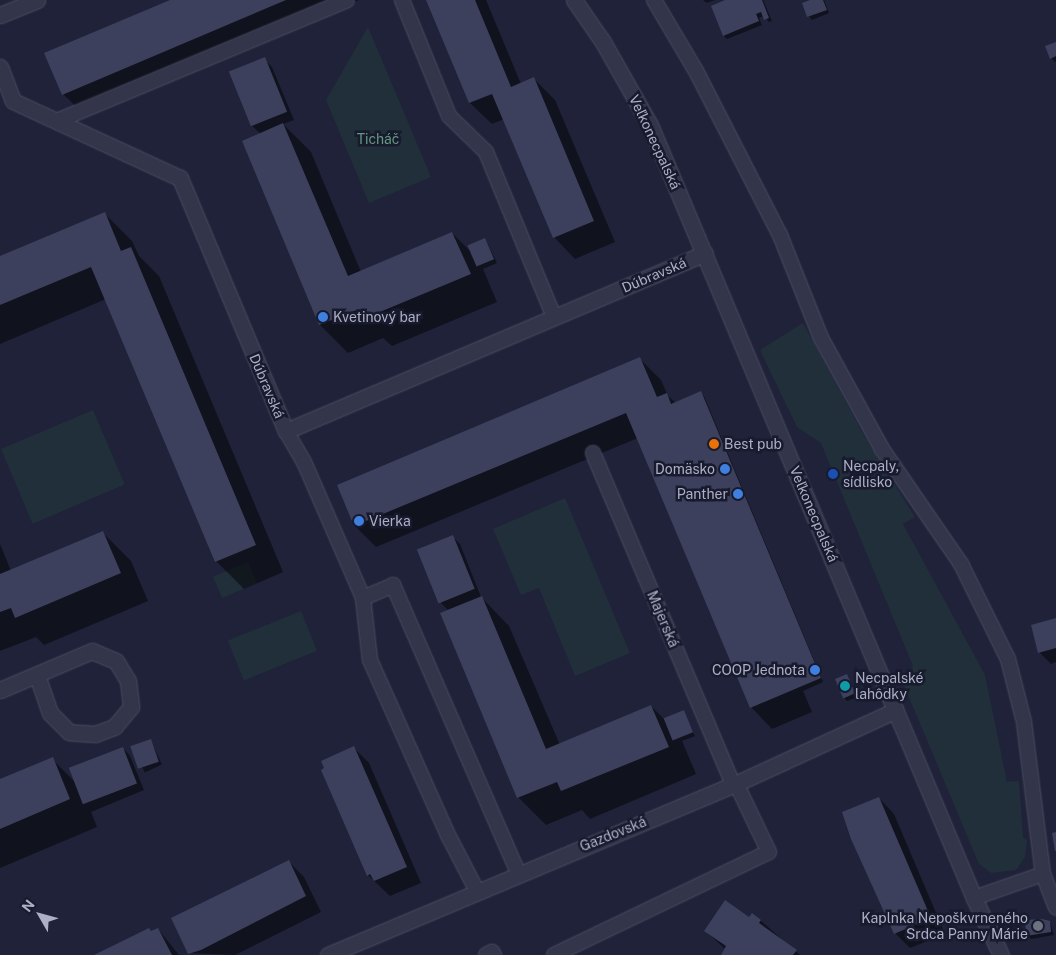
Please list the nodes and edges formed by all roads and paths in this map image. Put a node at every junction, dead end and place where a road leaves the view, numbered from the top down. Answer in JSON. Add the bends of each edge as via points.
{"nodes":[{"id":1,"x":37,"y":0,"type":"edge"},
{"id":2,"x":347,"y":0,"type":"edge"},
{"id":3,"x":402,"y":0,"type":"edge"},
{"id":4,"x":574,"y":0,"type":"edge"},
{"id":5,"x":654,"y":0,"type":"edge"},
{"id":6,"x":0,"y":15,"type":"edge"},
{"id":7,"x":0,"y":67,"type":"edge"},
{"id":8,"x":57,"y":121,"type":"junction"},
{"id":9,"x":705,"y":253,"type":"junction"},
{"id":10,"x":554,"y":317,"type":"junction"},
{"id":11,"x":286,"y":432,"type":"junction"},
{"id":12,"x":594,"y":453,"type":"dead end"},
{"id":13,"x":363,"y":598,"type":"junction"},
{"id":14,"x":37,"y":676,"type":"junction"},
{"id":15,"x":0,"y":690,"type":"edge"},
{"id":16,"x":896,"y":710,"type":"junction"},
{"id":17,"x":735,"y":784,"type":"junction"},
{"id":18,"x":518,"y":873,"type":"junction"},
{"id":19,"x":1043,"y":874,"type":"junction"},
{"id":20,"x":477,"y":892,"type":"junction"},
{"id":21,"x":974,"y":898,"type":"junction"},
{"id":22,"x":1056,"y":908,"type":"edge"},
{"id":23,"x":328,"y":955,"type":"edge"},
{"id":24,"x":486,"y":955,"type":"edge"},
{"id":25,"x":494,"y":955,"type":"edge"},
{"id":26,"x":554,"y":955,"type":"edge"},
{"id":27,"x":1001,"y":955,"type":"edge"}],
"edges":[{"from":1,"to":6,"type":"street"},
{"from":2,"to":8,"type":"lane"},
{"from":3,"to":10,"type":"lane","via":[[449,116],[486,152]]},
{"from":4,"to":9,"type":"street","name":"Veľkonecpalská","via":[[603,42],[650,125]]},
{"from":5,"to":19,"type":"lane","via":[[696,71],[780,235],[821,338],[882,449],[961,564],[1008,659],[1024,722]]},
{"from":7,"to":8,"type":"street","name":"Dúbravská","via":[[13,101]]},
{"from":8,"to":11,"type":"street","name":"Dúbravská","via":[[180,178]]},
{"from":9,"to":10,"type":"street","name":"Dúbravská"},
{"from":9,"to":16,"type":"street","name":"Veľkonecpalská"},
{"from":10,"to":11,"type":"street","name":"Dúbravská"},
{"from":11,"to":13,"type":"lane","via":[[304,462]]},
{"from":12,"to":17,"type":"lane","name":"Majerská"},
{"from":13,"to":18,"type":"lane","via":[[393,585]]},
{"from":13,"to":20,"type":"lane","via":[[370,660]]},
{"from":14,"to":14,"type":"street","via":[[92,651],[116,661],[128,681],[131,707],[114,726],[102,732],[69,732],[50,713]]},
{"from":14,"to":15,"type":"street"},
{"from":16,"to":17,"type":"street","name":"Gazdovská"},
{"from":16,"to":21,"type":"street","name":"Veľkonecpalská"},
{"from":17,"to":18,"type":"street","name":"Gazdovská"},
{"from":17,"to":26,"type":"lane","name":"Majerská","via":[[769,852]]},
{"from":18,"to":20,"type":"street","name":"Gazdovská"},
{"from":19,"to":21,"type":"lane"},
{"from":19,"to":22,"type":"lane"},
{"from":20,"to":23,"type":"street","name":"Gazdovská"},
{"from":21,"to":27,"type":"street","name":"Veľkonecpalská"},
{"from":24,"to":25,"type":"lane","via":[[492,952]]}]}
